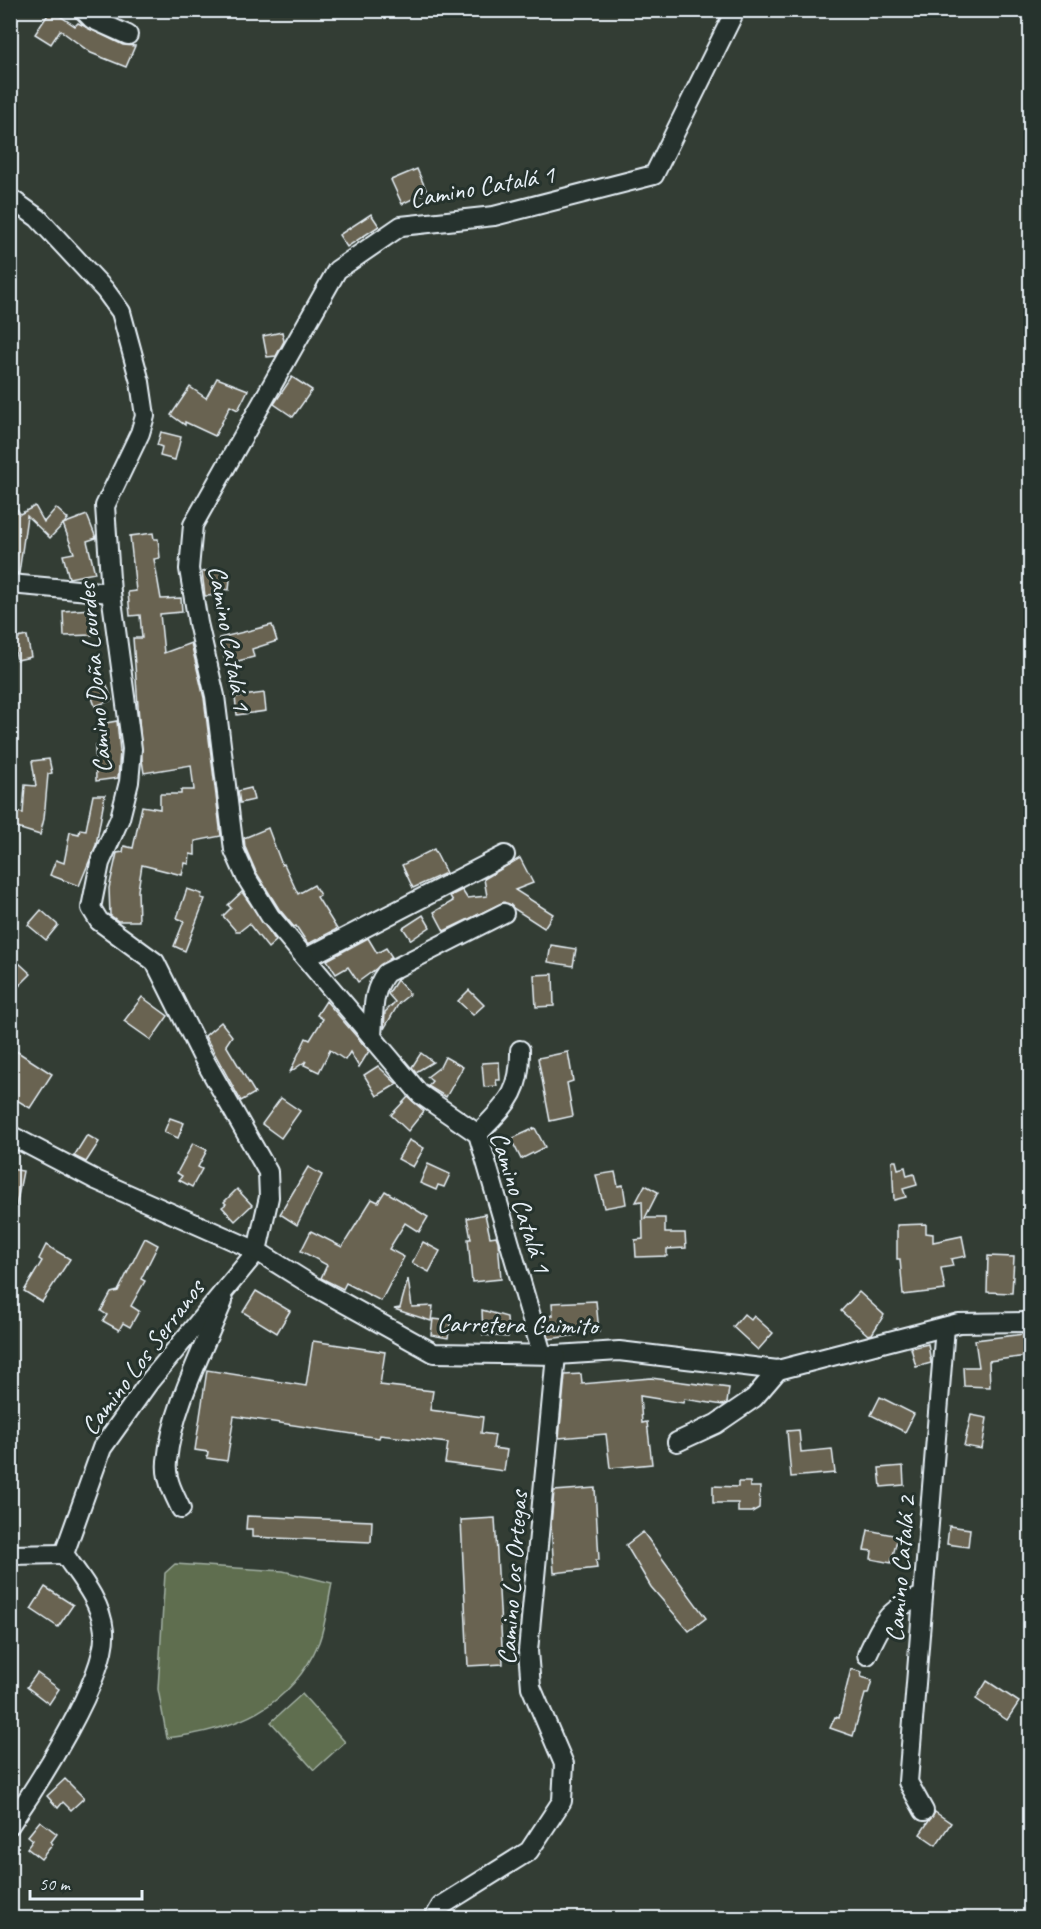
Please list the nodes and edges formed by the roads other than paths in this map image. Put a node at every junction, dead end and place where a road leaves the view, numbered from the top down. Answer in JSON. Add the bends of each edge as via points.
{"nodes":[{"id":1,"x":83,"y":10,"type":"edge"},
{"id":2,"x":733,"y":15,"type":"dead end"},
{"id":3,"x":128,"y":35,"type":"dead end"},
{"id":4,"x":10,"y":198,"type":"edge"},
{"id":5,"x":10,"y":584,"type":"edge"},
{"id":6,"x":111,"y":593,"type":"junction"},
{"id":7,"x":506,"y":855,"type":"dead end"},
{"id":8,"x":504,"y":913,"type":"dead end"},
{"id":9,"x":306,"y":958,"type":"junction"},
{"id":10,"x":372,"y":1036,"type":"junction"},
{"id":11,"x":520,"y":1050,"type":"dead end"},
{"id":12,"x":478,"y":1134,"type":"junction"},
{"id":13,"x":10,"y":1135,"type":"edge"},
{"id":14,"x":257,"y":1251,"type":"junction"},
{"id":15,"x":231,"y":1283,"type":"junction"},
{"id":16,"x":1030,"y":1322,"type":"edge"},
{"id":17,"x":945,"y":1327,"type":"junction"},
{"id":18,"x":549,"y":1354,"type":"junction"},
{"id":19,"x":778,"y":1370,"type":"junction"},
{"id":20,"x":677,"y":1442,"type":"dead end"},
{"id":21,"x":181,"y":1509,"type":"dead end"},
{"id":22,"x":64,"y":1554,"type":"junction"},
{"id":23,"x":10,"y":1555,"type":"edge"},
{"id":24,"x":923,"y":1596,"type":"junction"},
{"id":25,"x":867,"y":1655,"type":"dead end"},
{"id":26,"x":924,"y":1811,"type":"dead end"},
{"id":27,"x":10,"y":1825,"type":"edge"},
{"id":28,"x":434,"y":1918,"type":"edge"}],
"edges":[{"from":1,"to":3,"type":"street","via":[[92,19]]},
{"from":2,"to":9,"type":"street","name":"Camino Catalá 1","via":[[654,175],[494,216],[401,226],[337,270],[193,525],[189,569],[215,696],[234,850],[270,916]]},
{"from":4,"to":6,"type":"street","name":"Camino Doña Lourdes","via":[[38,218],[121,312],[140,382],[145,416],[105,506]]},
{"from":5,"to":6,"type":"street"},
{"from":6,"to":14,"type":"street","name":"Camino Doña Lourdes","via":[[132,749],[127,791],[100,863],[91,908],[99,921],[155,962],[201,1054],[268,1172],[269,1197]]},
{"from":7,"to":9,"type":"street"},
{"from":8,"to":10,"type":"street","via":[[386,973],[377,985]]},
{"from":9,"to":10,"type":"street","name":"Camino Catalá 1"},
{"from":10,"to":12,"type":"street","name":"Camino Catalá 1","via":[[420,1094]]},
{"from":11,"to":12,"type":"street","via":[[521,1070],[512,1098]]},
{"from":12,"to":18,"type":"street","name":"Camino Catalá 1"},
{"from":13,"to":14,"type":"street","name":"Carretera Caimito","via":[[96,1180]]},
{"from":14,"to":15,"type":"street","name":"Camino Los Serranos"},
{"from":14,"to":18,"type":"street","name":"Carretera Caimito","via":[[434,1353]]},
{"from":15,"to":21,"type":"street","via":[[182,1400],[166,1462],[170,1486]]},
{"from":15,"to":22,"type":"street","name":"Camino Los Serranos","via":[[149,1382],[102,1448]]},
{"from":16,"to":17,"type":"street","name":"Carretera Caimito","via":[[959,1323]]},
{"from":17,"to":19,"type":"street","name":"Carretera Caimito"},
{"from":17,"to":24,"type":"street","name":"Camino Catalá 2"},
{"from":18,"to":19,"type":"street","name":"Carretera Caimito","via":[[619,1351]]},
{"from":18,"to":28,"type":"street","name":"Camino Los Ortegas","via":[[528,1651],[531,1687],[564,1764],[562,1800],[529,1851],[441,1906]]},
{"from":19,"to":20,"type":"street","via":[[754,1398],[716,1424]]},
{"from":22,"to":23,"type":"street"},
{"from":22,"to":27,"type":"street","via":[[92,1592],[104,1631],[98,1662],[83,1704]]},
{"from":24,"to":25,"type":"street","via":[[885,1617]]},
{"from":24,"to":26,"type":"street","name":"Camino Catalá 2","via":[[908,1782]]}]}
